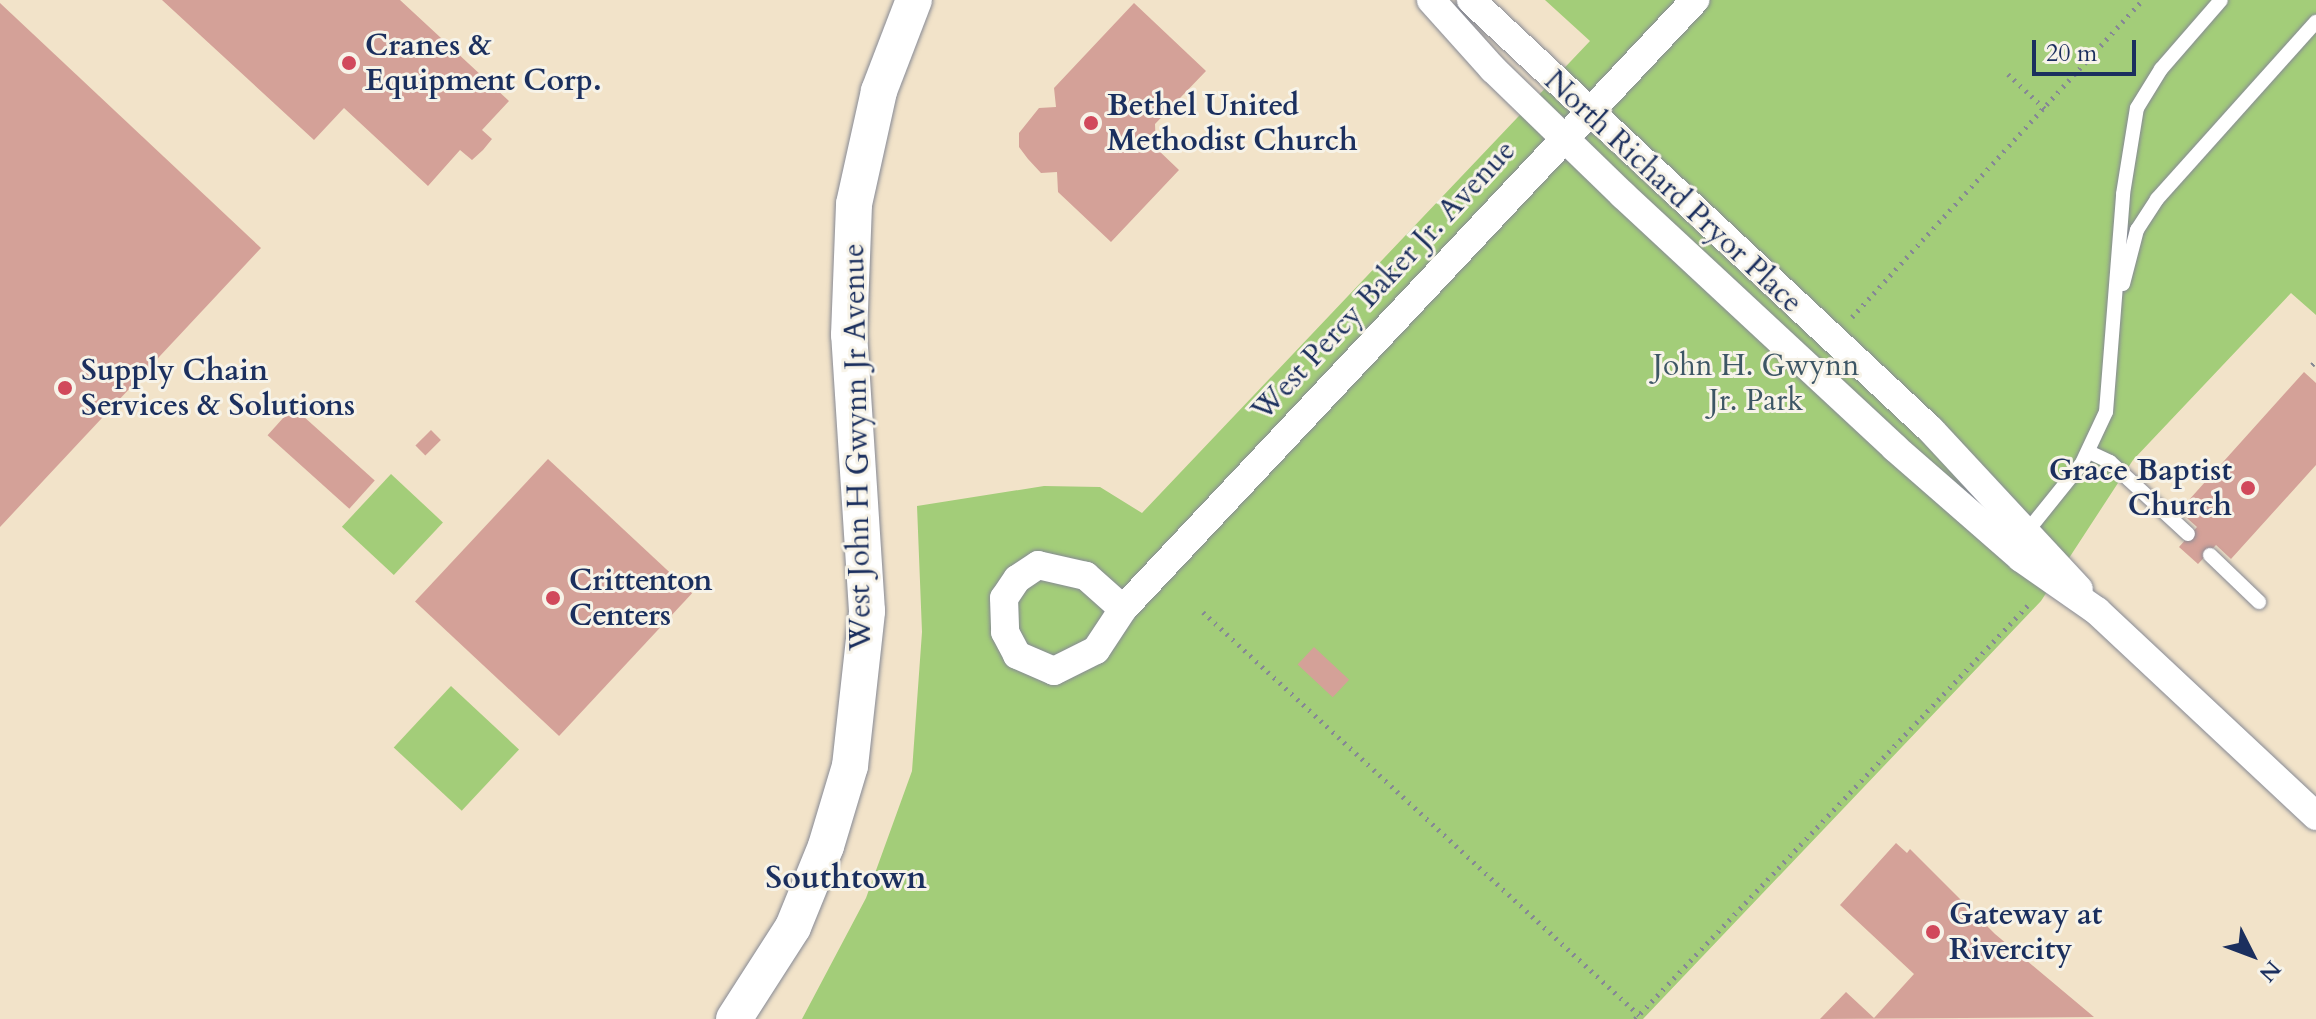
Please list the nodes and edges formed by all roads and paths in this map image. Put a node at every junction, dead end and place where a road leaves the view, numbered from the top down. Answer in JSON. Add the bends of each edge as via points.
{"nodes":[{"id":1,"x":914,"y":0,"type":"edge"},
{"id":2,"x":1431,"y":0,"type":"edge"},
{"id":3,"x":1471,"y":0,"type":"edge"},
{"id":4,"x":1695,"y":0,"type":"edge"},
{"id":5,"x":2142,"y":0,"type":"edge"},
{"id":6,"x":2221,"y":0,"type":"edge"},
{"id":7,"x":2316,"y":22,"type":"edge"},
{"id":8,"x":2008,"y":74,"type":"dead end"},
{"id":9,"x":2045,"y":109,"type":"junction"},
{"id":10,"x":1589,"y":113,"type":"junction"},
{"id":11,"x":1566,"y":137,"type":"junction"},
{"id":12,"x":2115,"y":316,"type":"junction"},
{"id":13,"x":1843,"y":326,"type":"dead end"},
{"id":14,"x":2089,"y":452,"type":"junction"},
{"id":15,"x":2188,"y":534,"type":"dead end"},
{"id":16,"x":2020,"y":539,"type":"junction"},
{"id":17,"x":2210,"y":555,"type":"dead end"},
{"id":18,"x":2036,"y":596,"type":"dead end"},
{"id":19,"x":2259,"y":602,"type":"dead end"},
{"id":20,"x":1123,"y":609,"type":"dead end"},
{"id":21,"x":1203,"y":612,"type":"dead end"},
{"id":22,"x":2316,"y":816,"type":"edge"},
{"id":23,"x":1637,"y":1017,"type":"edge"},
{"id":24,"x":734,"y":1019,"type":"edge"}],
"edges":[{"from":1,"to":24,"type":"street","name":"West John H Gwynn Jr Avenue","via":[[884,72],[854,204],[849,335],[867,611],[850,766],[793,927]]},
{"from":2,"to":11,"type":"street","name":"North Richard Pryor Place","via":[[1493,69]]},
{"from":3,"to":10,"type":"street","name":"North Richard Pryor Place"},
{"from":4,"to":10,"type":"street","name":"West Percy Baker Jr. Avenue"},
{"from":5,"to":9,"type":"path"},
{"from":6,"to":12,"type":"lane","via":[[2161,69],[2137,108],[2119,230]]},
{"from":7,"to":12,"type":"lane","via":[[2146,215]]},
{"from":8,"to":9,"type":"path"},
{"from":9,"to":13,"type":"path"},
{"from":10,"to":11,"type":"street","name":"West Percy Baker Jr. Avenue"},
{"from":10,"to":16,"type":"street","name":"North Richard Pryor Place","via":[[1921,421]]},
{"from":11,"to":16,"type":"street","name":"North Richard Pryor Place","via":[[1888,441]]},
{"from":11,"to":20,"type":"street","name":"West Percy Baker Jr. Avenue"},
{"from":12,"to":14,"type":"lane","via":[[2109,399]]},
{"from":14,"to":15,"type":"lane","via":[[2110,462]]},
{"from":14,"to":16,"type":"lane"},
{"from":16,"to":22,"type":"street","name":"North Richard Pryor Place"},
{"from":17,"to":19,"type":"lane"},
{"from":18,"to":23,"type":"path"},
{"from":21,"to":23,"type":"path"}]}
